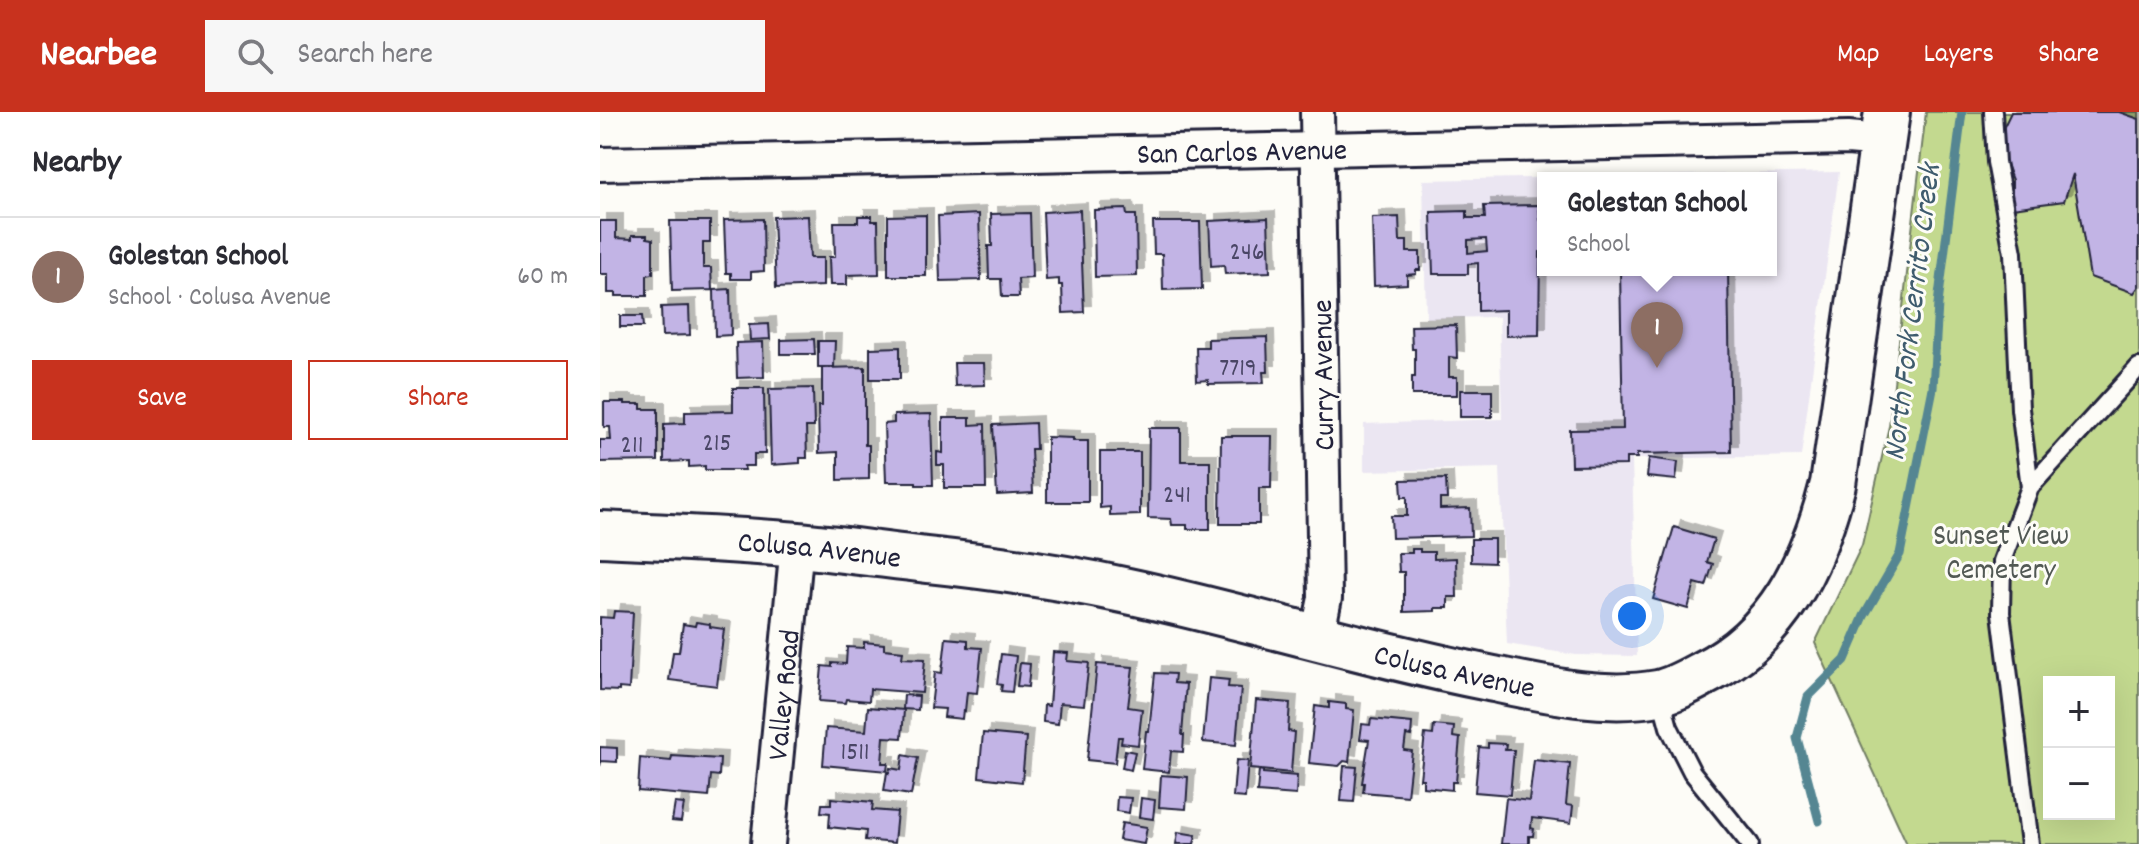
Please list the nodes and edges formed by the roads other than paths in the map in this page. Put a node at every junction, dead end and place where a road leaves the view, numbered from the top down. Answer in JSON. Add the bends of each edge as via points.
{"nodes":[{"id":1,"x":1317,"y":112,"type":"edge"},
{"id":2,"x":1993,"y":112,"type":"edge"},
{"id":3,"x":1884,"y":126,"type":"edge"},
{"id":4,"x":1318,"y":149,"type":"junction"},
{"id":5,"x":600,"y":164,"type":"edge"},
{"id":6,"x":2139,"y":367,"type":"edge"},
{"id":7,"x":2030,"y":487,"type":"junction"},
{"id":8,"x":600,"y":534,"type":"edge"},
{"id":9,"x":797,"y":545,"type":"junction"},
{"id":10,"x":1317,"y":637,"type":"junction"},
{"id":11,"x":1660,"y":692,"type":"junction"},
{"id":12,"x":768,"y":844,"type":"edge"},
{"id":13,"x":1750,"y":844,"type":"edge"},
{"id":14,"x":2030,"y":844,"type":"edge"}],
"edges":[{"from":1,"to":4,"type":"street","name":"Curry Avenue"},
{"from":2,"to":7,"type":"lane","via":[[1996,162],[2013,253],[2020,409]]},
{"from":3,"to":4,"type":"street","name":"San Carlos Avenue","via":[[1848,138]]},
{"from":3,"to":11,"type":"street","name":"Colusa Avenue","via":[[1833,484],[1810,557],[1772,619],[1746,646],[1719,666]]},
{"from":4,"to":5,"type":"street","name":"San Carlos Avenue"},
{"from":4,"to":10,"type":"street","name":"Curry Avenue","via":[[1325,598]]},
{"from":6,"to":7,"type":"lane"},
{"from":7,"to":14,"type":"lane","via":[[2002,561],[2001,613]]},
{"from":8,"to":9,"type":"street","name":"Colusa Avenue"},
{"from":9,"to":10,"type":"street","name":"Colusa Avenue","via":[[1028,571]]},
{"from":9,"to":12,"type":"street","name":"Valley Road"},
{"from":10,"to":11,"type":"street","name":"Colusa Avenue","via":[[1552,691],[1614,696]]},
{"from":11,"to":13,"type":"lane","via":[[1669,727],[1692,772]]}]}
